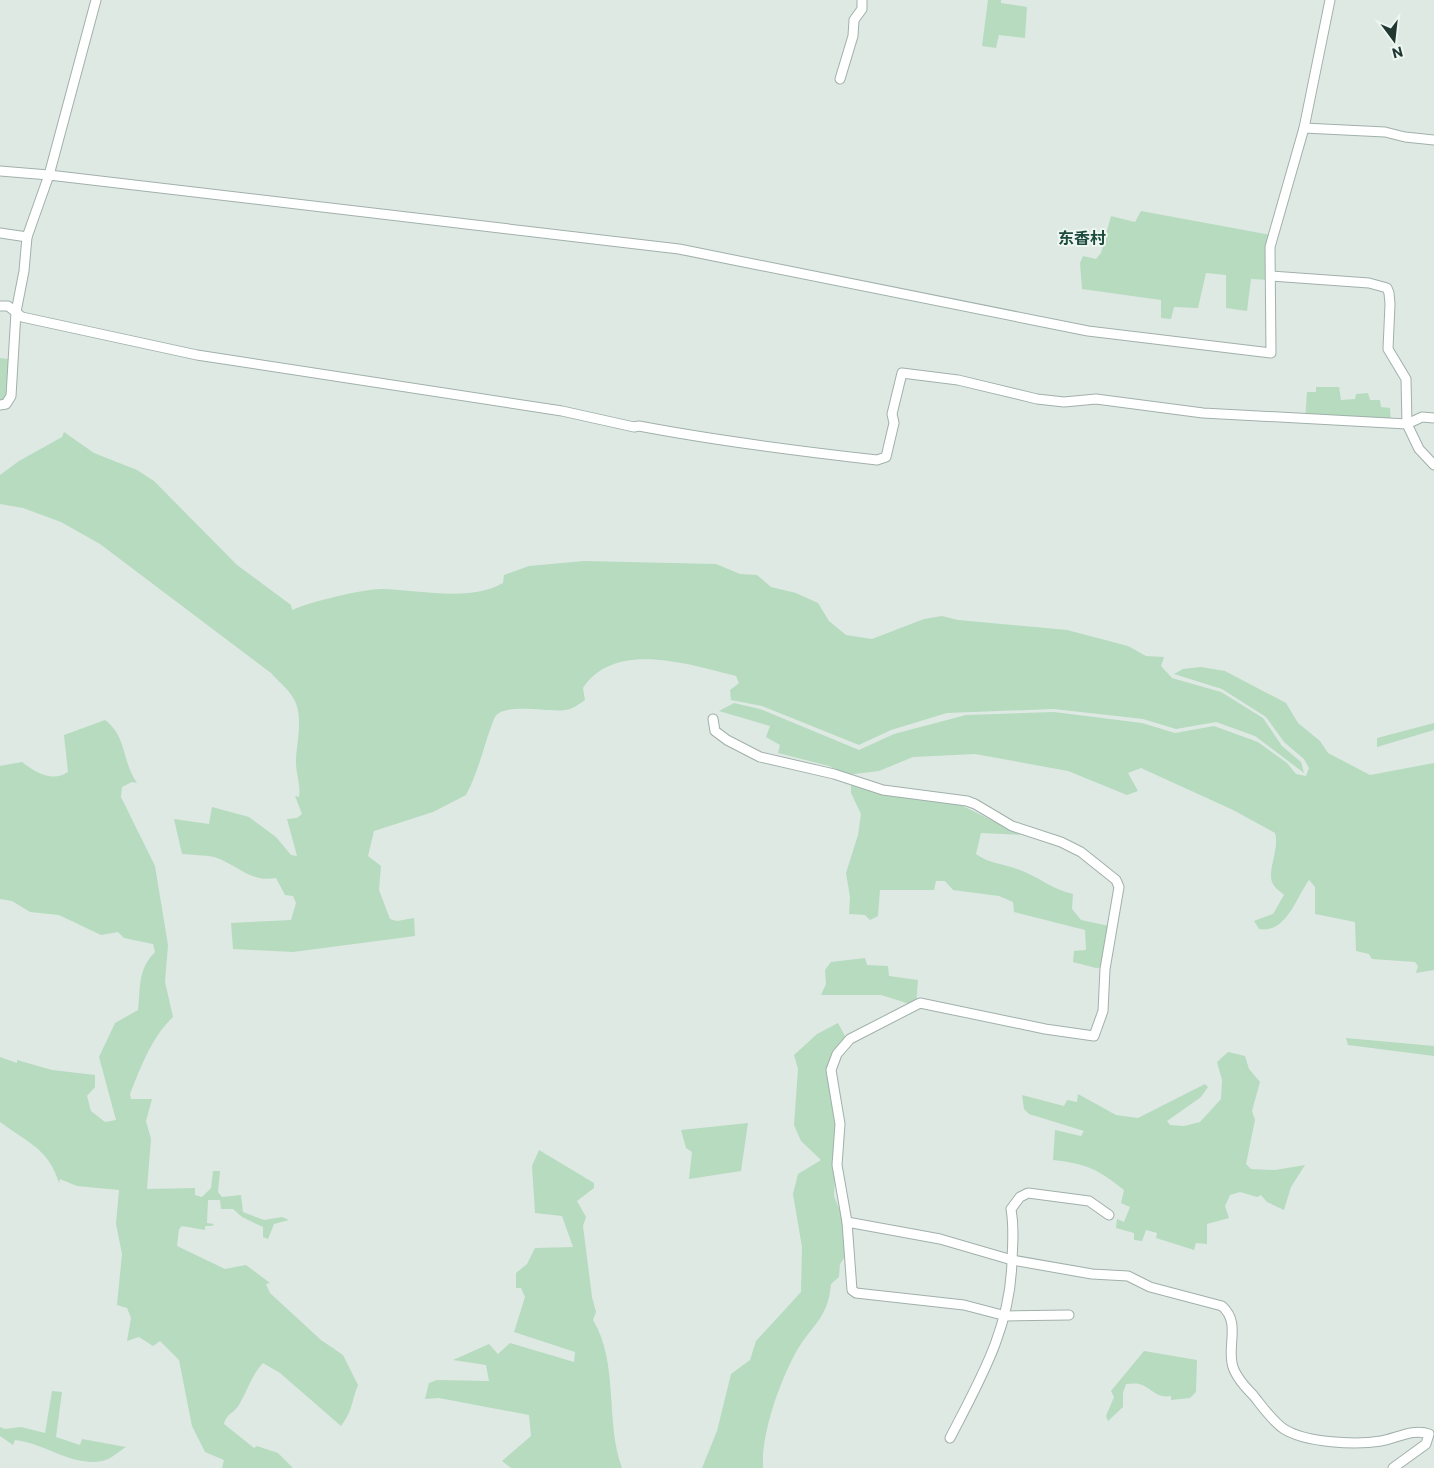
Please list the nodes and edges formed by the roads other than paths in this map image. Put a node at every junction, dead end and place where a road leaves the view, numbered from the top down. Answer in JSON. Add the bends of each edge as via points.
{"nodes":[{"id":1,"x":96,"y":0,"type":"edge"},
{"id":2,"x":862,"y":0,"type":"edge"},
{"id":3,"x":1330,"y":0,"type":"edge"},
{"id":4,"x":840,"y":78,"type":"dead end"},
{"id":5,"x":1304,"y":128,"type":"junction"},
{"id":6,"x":1434,"y":140,"type":"edge"},
{"id":7,"x":0,"y":171,"type":"edge"},
{"id":8,"x":49,"y":175,"type":"junction"},
{"id":9,"x":0,"y":233,"type":"edge"},
{"id":10,"x":26,"y":237,"type":"junction"},
{"id":11,"x":1270,"y":276,"type":"junction"},
{"id":12,"x":0,"y":306,"type":"edge"},
{"id":13,"x":16,"y":312,"type":"junction"},
{"id":14,"x":0,"y":405,"type":"edge"},
{"id":15,"x":1434,"y":418,"type":"edge"},
{"id":16,"x":1407,"y":424,"type":"junction"},
{"id":17,"x":1434,"y":465,"type":"edge"},
{"id":18,"x":713,"y":718,"type":"dead end"},
{"id":19,"x":1109,"y":1215,"type":"dead end"},
{"id":20,"x":847,"y":1222,"type":"junction"},
{"id":21,"x":1012,"y":1260,"type":"junction"},
{"id":22,"x":1070,"y":1315,"type":"dead end"},
{"id":23,"x":1006,"y":1316,"type":"junction"},
{"id":24,"x":950,"y":1438,"type":"dead end"},
{"id":25,"x":1393,"y":1468,"type":"edge"}],
"edges":[{"from":1,"to":8,"type":"street"},
{"from":2,"to":4,"type":"street"},
{"from":3,"to":5,"type":"street"},
{"from":5,"to":6,"type":"street","via":[[1385,132],[1405,138]]},
{"from":5,"to":11,"type":"street","via":[[1270,247]]},
{"from":7,"to":8,"type":"street"},
{"from":8,"to":10,"type":"street"},
{"from":8,"to":11,"type":"street","via":[[679,250],[1088,331],[1271,353]]},
{"from":9,"to":10,"type":"street"},
{"from":10,"to":13,"type":"street","via":[[24,271]]},
{"from":11,"to":16,"type":"street","via":[[1369,283],[1386,288],[1390,298],[1388,349],[1406,379]]},
{"from":12,"to":13,"type":"street","via":[[8,306]]},
{"from":13,"to":14,"type":"street","via":[[11,396],[6,404]]},
{"from":13,"to":16,"type":"street","via":[[22,317],[197,355],[562,411],[634,427],[744,445],[877,460],[886,457],[902,373],[958,380],[1037,399],[1064,402],[1096,399],[1203,413]]},
{"from":15,"to":16,"type":"street","via":[[1422,417]]},
{"from":16,"to":17,"type":"street","via":[[1419,449]]},
{"from":18,"to":20,"type":"street","via":[[715,731],[760,757],[834,774],[883,790],[976,804],[1012,826],[1081,852],[1116,880],[1119,887],[1105,969],[1103,1011],[1094,1036],[920,1003],[850,1038],[837,1054],[831,1070],[840,1124],[837,1165]]},
{"from":19,"to":21,"type":"street","via":[[1089,1201],[1028,1193],[1020,1197],[1011,1209],[1014,1224]]},
{"from":20,"to":21,"type":"street","via":[[940,1239]]},
{"from":20,"to":23,"type":"street","via":[[852,1290],[856,1293],[964,1305]]},
{"from":21,"to":23,"type":"street"},
{"from":21,"to":25,"type":"street","via":[[1092,1274],[1128,1276],[1150,1287],[1222,1306],[1228,1312],[1234,1334],[1232,1364],[1244,1386],[1283,1428],[1295,1434],[1356,1443],[1381,1441],[1421,1431],[1429,1434],[1426,1444]]},
{"from":22,"to":23,"type":"street"},
{"from":23,"to":24,"type":"street","via":[[987,1365]]}]}
